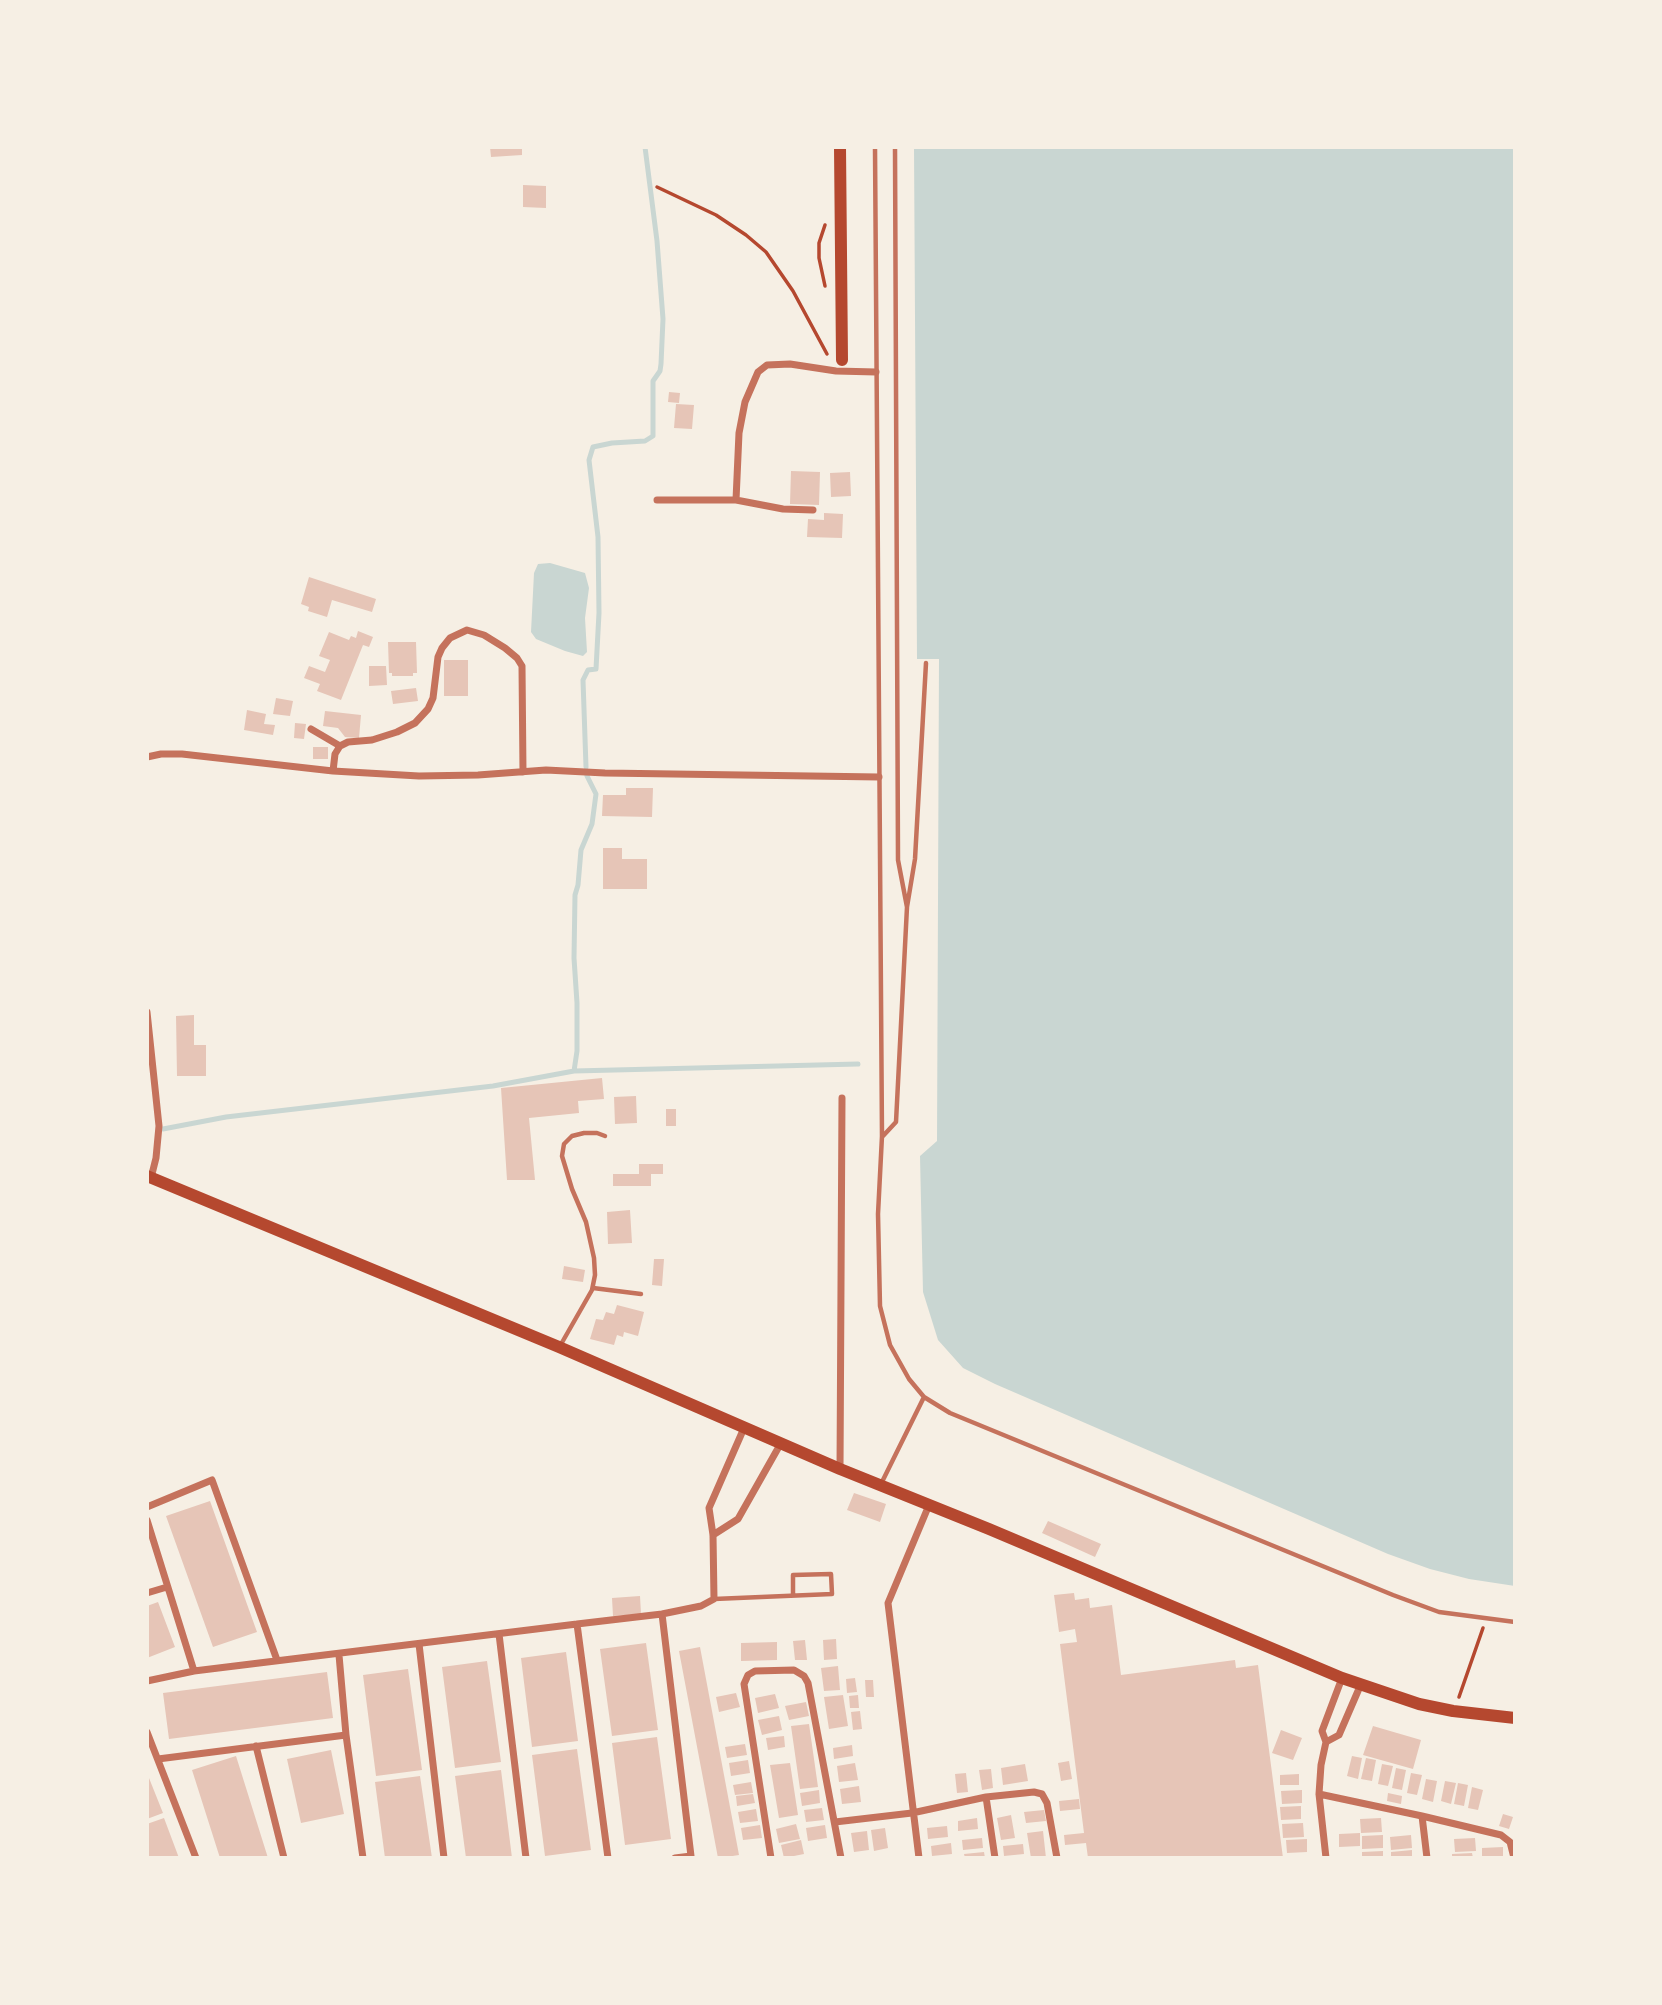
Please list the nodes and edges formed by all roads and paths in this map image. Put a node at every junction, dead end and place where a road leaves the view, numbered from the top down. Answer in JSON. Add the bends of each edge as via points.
{"nodes":[{"id":1,"x":840,"y":147,"type":"edge"},
{"id":2,"x":875,"y":147,"type":"edge"},
{"id":3,"x":895,"y":147,"type":"edge"},
{"id":4,"x":657,"y":187,"type":"dead end"},
{"id":5,"x":839,"y":365,"type":"junction"},
{"id":6,"x":876,"y":372,"type":"junction"},
{"id":7,"x":657,"y":499,"type":"dead end"},
{"id":8,"x":736,"y":499,"type":"junction"},
{"id":9,"x":813,"y":510,"type":"dead end"},
{"id":10,"x":926,"y":663,"type":"dead end"},
{"id":11,"x":311,"y":729,"type":"dead end"},
{"id":12,"x":340,"y":746,"type":"junction"},
{"id":13,"x":147,"y":757,"type":"edge"},
{"id":14,"x":333,"y":771,"type":"junction"},
{"id":15,"x":523,"y":772,"type":"junction"},
{"id":16,"x":879,"y":777,"type":"junction"},
{"id":17,"x":907,"y":907,"type":"junction"},
{"id":18,"x":147,"y":1012,"type":"edge"},
{"id":19,"x":842,"y":1098,"type":"dead end"},
{"id":20,"x":605,"y":1136,"type":"dead end"},
{"id":21,"x":882,"y":1136,"type":"junction"},
{"id":22,"x":149,"y":1177,"type":"edge"},
{"id":23,"x":593,"y":1288,"type":"junction"},
{"id":24,"x":641,"y":1294,"type":"dead end"},
{"id":25,"x":559,"y":1347,"type":"junction"},
{"id":26,"x":924,"y":1397,"type":"junction"},
{"id":27,"x":744,"y":1428,"type":"junction"},
{"id":28,"x":781,"y":1443,"type":"junction"},
{"id":29,"x":840,"y":1469,"type":"junction"},
{"id":30,"x":880,"y":1485,"type":"junction"},
{"id":31,"x":929,"y":1505,"type":"junction"},
{"id":32,"x":147,"y":1507,"type":"edge"},
{"id":33,"x":147,"y":1520,"type":"edge"},
{"id":34,"x":713,"y":1535,"type":"junction"},
{"id":35,"x":167,"y":1587,"type":"junction"},
{"id":36,"x":147,"y":1593,"type":"edge"},
{"id":37,"x":793,"y":1595,"type":"junction"},
{"id":38,"x":714,"y":1599,"type":"junction"},
{"id":39,"x":662,"y":1614,"type":"junction"},
{"id":40,"x":1486,"y":1619,"type":"junction"},
{"id":41,"x":1515,"y":1622,"type":"edge"},
{"id":42,"x":577,"y":1625,"type":"junction"},
{"id":43,"x":499,"y":1634,"type":"junction"},
{"id":44,"x":419,"y":1644,"type":"junction"},
{"id":45,"x":339,"y":1655,"type":"junction"},
{"id":46,"x":277,"y":1660,"type":"junction"},
{"id":47,"x":194,"y":1671,"type":"junction"},
{"id":48,"x":1342,"y":1678,"type":"junction"},
{"id":49,"x":147,"y":1681,"type":"edge"},
{"id":50,"x":1361,"y":1684,"type":"junction"},
{"id":51,"x":1453,"y":1711,"type":"junction"},
{"id":52,"x":1515,"y":1718,"type":"edge"},
{"id":53,"x":147,"y":1732,"type":"edge"},
{"id":54,"x":346,"y":1735,"type":"junction"},
{"id":55,"x":1326,"y":1742,"type":"junction"},
{"id":56,"x":256,"y":1746,"type":"junction"},
{"id":57,"x":158,"y":1759,"type":"junction"},
{"id":58,"x":1319,"y":1794,"type":"junction"},
{"id":59,"x":986,"y":1797,"type":"junction"},
{"id":60,"x":912,"y":1812,"type":"junction"},
{"id":61,"x":1422,"y":1816,"type":"junction"},
{"id":62,"x":835,"y":1822,"type":"junction"},
{"id":63,"x":196,"y":1858,"type":"edge"},
{"id":64,"x":284,"y":1858,"type":"edge"},
{"id":65,"x":363,"y":1858,"type":"edge"},
{"id":66,"x":444,"y":1858,"type":"edge"},
{"id":67,"x":526,"y":1858,"type":"edge"},
{"id":68,"x":608,"y":1858,"type":"edge"},
{"id":69,"x":675,"y":1858,"type":"edge"},
{"id":70,"x":771,"y":1858,"type":"edge"},
{"id":71,"x":841,"y":1858,"type":"edge"},
{"id":72,"x":919,"y":1858,"type":"edge"},
{"id":73,"x":995,"y":1858,"type":"edge"},
{"id":74,"x":1057,"y":1858,"type":"edge"},
{"id":75,"x":1326,"y":1858,"type":"edge"},
{"id":76,"x":1427,"y":1858,"type":"edge"},
{"id":77,"x":1514,"y":1858,"type":"edge"}],
"edges":[{"from":1,"to":5,"type":"main road"},
{"from":2,"to":6,"type":"lane"},
{"from":3,"to":17,"type":"lane","via":[[898,860]]},
{"from":4,"to":5,"type":"path","via":[[716,215],[766,252]]},
{"from":5,"to":6,"type":"street"},
{"from":5,"to":8,"type":"street","via":[[790,363],[767,365],[758,372],[743,412]]},
{"from":6,"to":16,"type":"lane"},
{"from":7,"to":8,"type":"street"},
{"from":8,"to":9,"type":"street"},
{"from":10,"to":17,"type":"lane","via":[[915,859]]},
{"from":11,"to":12,"type":"street"},
{"from":12,"to":14,"type":"street"},
{"from":12,"to":15,"type":"street","via":[[372,740],[415,723],[433,698],[442,648],[467,630],[505,648],[522,666]]},
{"from":13,"to":14,"type":"street","via":[[182,754]]},
{"from":14,"to":15,"type":"street","via":[[419,776]]},
{"from":15,"to":16,"type":"street"},
{"from":16,"to":21,"type":"lane"},
{"from":17,"to":21,"type":"lane","via":[[896,1122]]},
{"from":18,"to":22,"type":"street","via":[[159,1126]]},
{"from":19,"to":29,"type":"street"},
{"from":20,"to":23,"type":"lane","via":[[572,1136],[562,1156],[586,1222],[594,1258]]},
{"from":21,"to":26,"type":"lane","via":[[880,1306],[890,1345]]},
{"from":22,"to":25,"type":"main road"},
{"from":23,"to":24,"type":"lane"},
{"from":23,"to":25,"type":"lane"},
{"from":25,"to":27,"type":"main road"},
{"from":26,"to":30,"type":"lane"},
{"from":26,"to":40,"type":"lane","via":[[962,1418],[1393,1595],[1440,1612]]},
{"from":27,"to":28,"type":"main road"},
{"from":27,"to":34,"type":"street","via":[[709,1508]]},
{"from":28,"to":29,"type":"main road"},
{"from":28,"to":34,"type":"street","via":[[738,1519]]},
{"from":29,"to":30,"type":"main road"},
{"from":30,"to":31,"type":"main road"},
{"from":31,"to":48,"type":"main road"},
{"from":31,"to":60,"type":"street","via":[[888,1603]]},
{"from":32,"to":46,"type":"street","via":[[212,1480]]},
{"from":33,"to":35,"type":"street"},
{"from":34,"to":38,"type":"street"},
{"from":35,"to":36,"type":"street"},
{"from":35,"to":47,"type":"street"},
{"from":37,"to":37,"type":"lane","via":[[793,1575],[831,1574],[832,1594]]},
{"from":37,"to":38,"type":"lane"},
{"from":38,"to":39,"type":"street"},
{"from":39,"to":42,"type":"street"},
{"from":39,"to":69,"type":"street","via":[[691,1856]]},
{"from":40,"to":41,"type":"lane"},
{"from":40,"to":51,"type":"path"},
{"from":42,"to":43,"type":"street"},
{"from":42,"to":68,"type":"street"},
{"from":43,"to":44,"type":"street"},
{"from":43,"to":67,"type":"street"},
{"from":44,"to":45,"type":"street"},
{"from":44,"to":66,"type":"street"},
{"from":45,"to":46,"type":"street"},
{"from":45,"to":54,"type":"street"},
{"from":46,"to":47,"type":"street"},
{"from":47,"to":49,"type":"street"},
{"from":48,"to":50,"type":"main road"},
{"from":48,"to":55,"type":"street","via":[[1322,1731]]},
{"from":50,"to":51,"type":"main road"},
{"from":50,"to":55,"type":"street","via":[[1339,1735]]},
{"from":51,"to":52,"type":"main road"},
{"from":53,"to":57,"type":"street"},
{"from":54,"to":56,"type":"street"},
{"from":54,"to":65,"type":"street"},
{"from":55,"to":58,"type":"street"},
{"from":56,"to":57,"type":"street"},
{"from":56,"to":64,"type":"street"},
{"from":57,"to":63,"type":"street"},
{"from":58,"to":61,"type":"street"},
{"from":58,"to":75,"type":"street"},
{"from":59,"to":60,"type":"street"},
{"from":59,"to":73,"type":"street"},
{"from":59,"to":74,"type":"street","via":[[1042,1794]]},
{"from":60,"to":62,"type":"street"},
{"from":60,"to":72,"type":"street"},
{"from":61,"to":76,"type":"street"},
{"from":61,"to":77,"type":"street","via":[[1501,1835],[1510,1842]]},
{"from":62,"to":70,"type":"street","via":[[808,1683],[794,1670],[755,1671],[744,1684]]},
{"from":62,"to":71,"type":"street"}]}
